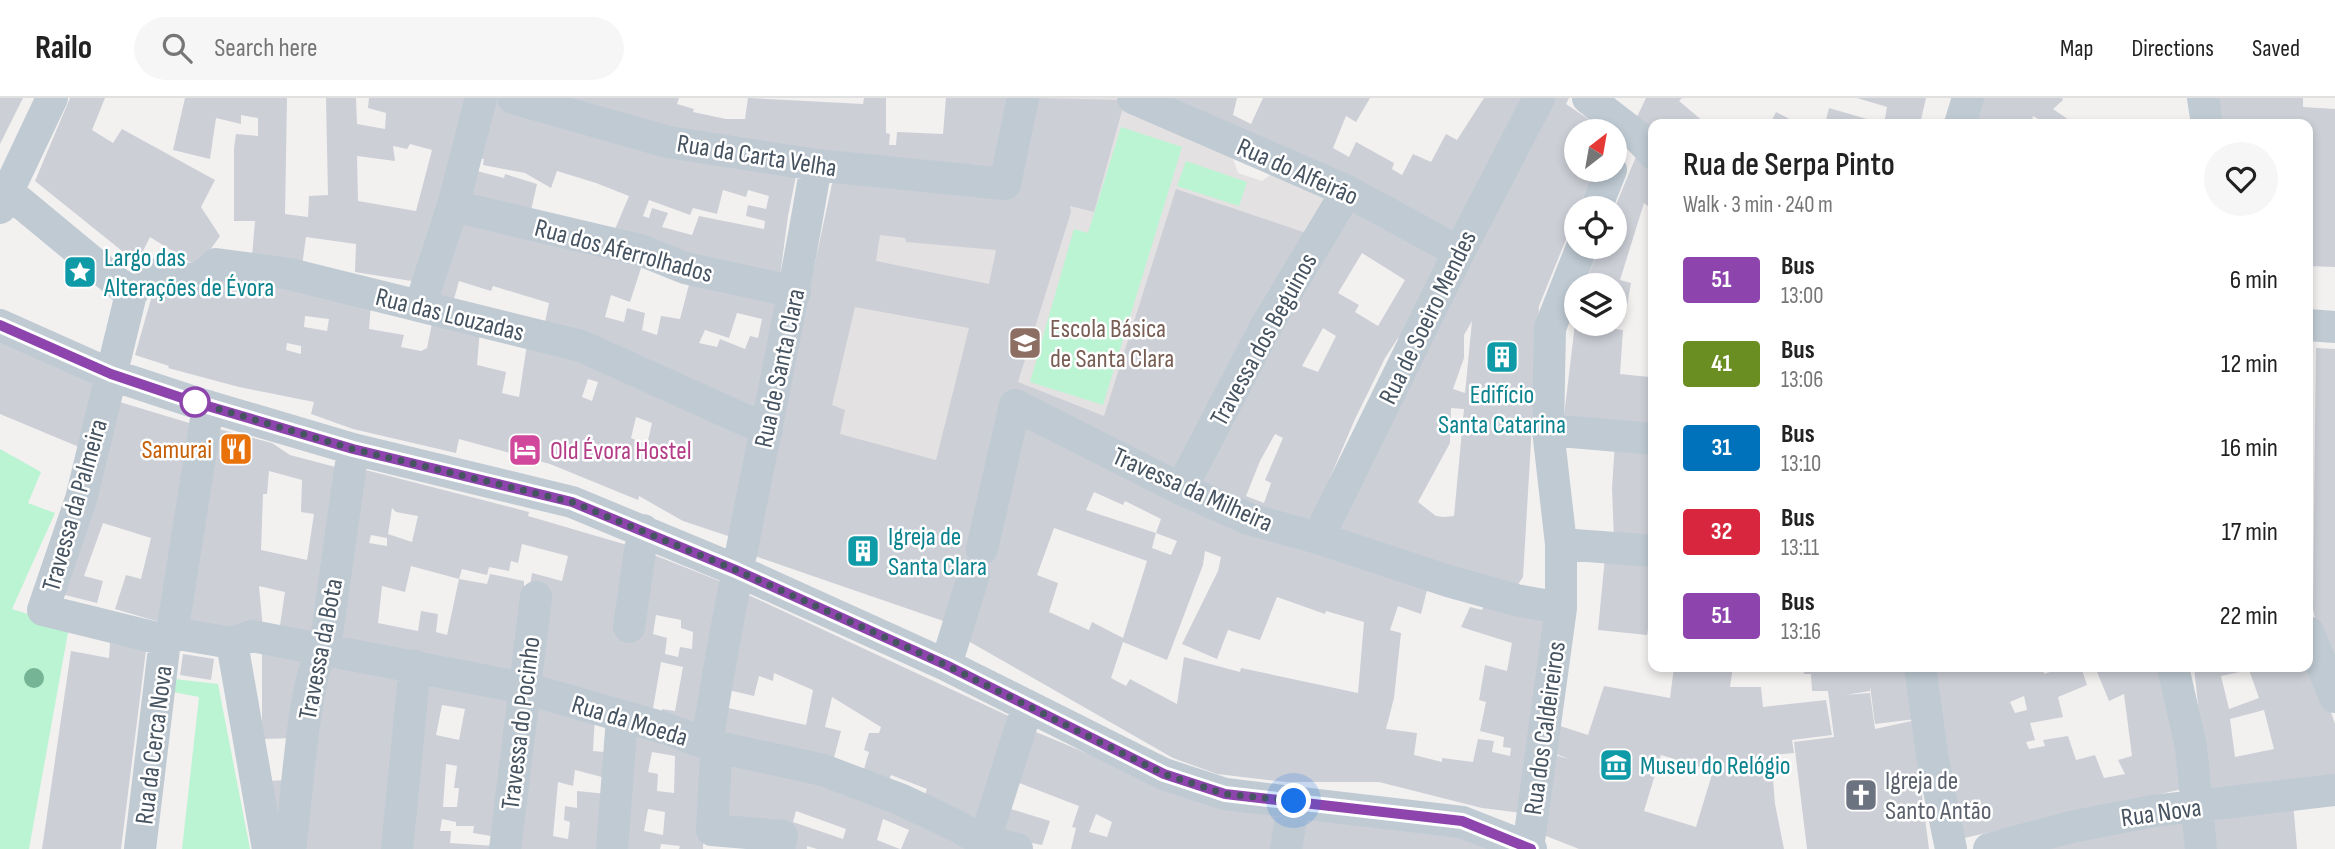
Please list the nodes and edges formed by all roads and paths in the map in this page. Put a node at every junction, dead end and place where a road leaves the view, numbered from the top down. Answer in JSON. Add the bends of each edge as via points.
{"nodes":[{"id":1,"x":52,"y":98,"type":"edge"},
{"id":2,"x":481,"y":98,"type":"edge"},
{"id":3,"x":513,"y":98,"type":"edge"},
{"id":4,"x":1023,"y":98,"type":"edge"},
{"id":5,"x":1133,"y":98,"type":"edge"},
{"id":6,"x":1539,"y":98,"type":"edge"},
{"id":7,"x":1968,"y":98,"type":"edge"},
{"id":8,"x":2203,"y":98,"type":"edge"},
{"id":9,"x":1962,"y":119,"type":"edge"},
{"id":10,"x":2206,"y":119,"type":"edge"},
{"id":11,"x":1628,"y":131,"type":"edge"},
{"id":12,"x":1648,"y":147,"type":"edge"},
{"id":13,"x":816,"y":165,"type":"junction"},
{"id":14,"x":1347,"y":191,"type":"junction"},
{"id":15,"x":4,"y":200,"type":"edge"},
{"id":16,"x":453,"y":205,"type":"junction"},
{"id":17,"x":1459,"y":252,"type":"junction"},
{"id":18,"x":1577,"y":259,"type":"edge"},
{"id":19,"x":796,"y":292,"type":"junction"},
{"id":20,"x":131,"y":294,"type":"junction"},
{"id":21,"x":420,"y":306,"type":"junction"},
{"id":22,"x":0,"y":325,"type":"edge"},
{"id":23,"x":2313,"y":326,"type":"edge"},
{"id":24,"x":2335,"y":327,"type":"edge"},
{"id":25,"x":111,"y":374,"type":"junction"},
{"id":26,"x":208,"y":406,"type":"junction"},
{"id":27,"x":767,"y":430,"type":"junction"},
{"id":28,"x":1548,"y":430,"type":"junction"},
{"id":29,"x":1648,"y":438,"type":"edge"},
{"id":30,"x":353,"y":449,"type":"junction"},
{"id":31,"x":1181,"y":489,"type":"junction"},
{"id":32,"x":643,"y":530,"type":"junction"},
{"id":33,"x":1318,"y":538,"type":"junction"},
{"id":34,"x":1561,"y":544,"type":"junction"},
{"id":35,"x":1648,"y":551,"type":"edge"},
{"id":36,"x":736,"y":570,"type":"junction"},
{"id":37,"x":536,"y":597,"type":"dead end"},
{"id":38,"x":1561,"y":608,"type":"junction"},
{"id":39,"x":629,"y":627,"type":"dead end"},
{"id":40,"x":168,"y":637,"type":"junction"},
{"id":41,"x":232,"y":643,"type":"junction"},
{"id":42,"x":2313,"y":644,"type":"edge"},
{"id":43,"x":325,"y":648,"type":"junction"},
{"id":44,"x":946,"y":665,"type":"junction"},
{"id":45,"x":415,"y":666,"type":"junction"},
{"id":46,"x":1921,"y":672,"type":"edge"},
{"id":47,"x":2174,"y":672,"type":"edge"},
{"id":48,"x":524,"y":688,"type":"junction"},
{"id":49,"x":2335,"y":697,"type":"edge"},
{"id":50,"x":1027,"y":708,"type":"junction"},
{"id":51,"x":622,"y":718,"type":"junction"},
{"id":52,"x":713,"y":746,"type":"junction"},
{"id":53,"x":2335,"y":790,"type":"edge"},
{"id":54,"x":1294,"y":801,"type":"junction"},
{"id":55,"x":2198,"y":806,"type":"junction"},
{"id":56,"x":982,"y":845,"type":"edge"},
{"id":57,"x":1530,"y":848,"type":"edge"},
{"id":58,"x":140,"y":849,"type":"edge"},
{"id":59,"x":268,"y":849,"type":"edge"},
{"id":60,"x":290,"y":849,"type":"edge"},
{"id":61,"x":397,"y":849,"type":"edge"},
{"id":62,"x":505,"y":849,"type":"edge"},
{"id":63,"x":612,"y":849,"type":"edge"},
{"id":64,"x":779,"y":849,"type":"edge"},
{"id":65,"x":1017,"y":849,"type":"edge"},
{"id":66,"x":1286,"y":849,"type":"edge"},
{"id":67,"x":1951,"y":849,"type":"edge"},
{"id":68,"x":1989,"y":849,"type":"edge"},
{"id":69,"x":2201,"y":849,"type":"edge"}],
"edges":[{"from":1,"to":15,"type":"street"},
{"from":2,"to":16,"type":"street"},
{"from":3,"to":13,"type":"street","name":"Rua da Carta Velha","via":[[668,142]]},
{"from":4,"to":13,"type":"street","name":"Rua da Carta Velha","via":[[1006,184]]},
{"from":5,"to":14,"type":"street","name":"Rua do Alfeirão"},
{"from":6,"to":17,"type":"street","name":"Rua de Soeiro Mendes"},
{"from":7,"to":9,"type":"street"},
{"from":8,"to":10,"type":"street"},
{"from":11,"to":12,"type":"street"},
{"from":13,"to":19,"type":"street","name":"Rua de Santa Clara"},
{"from":14,"to":17,"type":"street","name":"Rua do Alfeirão"},
{"from":14,"to":31,"type":"street","name":"Travessa dos Beguinos","via":[[1265,328]]},
{"from":15,"to":20,"type":"street"},
{"from":16,"to":19,"type":"street","name":"Rua dos Aferrolhados","via":[[640,250],[685,268]]},
{"from":16,"to":21,"type":"street"},
{"from":17,"to":33,"type":"street","name":"Rua de Soeiro Mendes"},
{"from":18,"to":28,"type":"street","name":"Rua dos Caldeireiros","via":[[1550,328]]},
{"from":19,"to":27,"type":"street","name":"Rua de Santa Clara"},
{"from":20,"to":21,"type":"street","name":"Rua das Louzadas","via":[[147,274],[198,280],[216,264],[290,274]]},
{"from":20,"to":25,"type":"street"},
{"from":21,"to":27,"type":"street","name":"Rua das Louzadas","via":[[581,346]]},
{"from":22,"to":25,"type":"street"},
{"from":23,"to":24,"type":"street"},
{"from":25,"to":26,"type":"street"},
{"from":25,"to":40,"type":"street","name":"Travessa da Palmeira","via":[[81,499],[43,610]]},
{"from":26,"to":30,"type":"street"},
{"from":26,"to":40,"type":"street","name":"Rua da Cerca Nova"},
{"from":27,"to":36,"type":"street","name":"Rua de Santa Clara"},
{"from":28,"to":29,"type":"street"},
{"from":28,"to":34,"type":"street","name":"Rua dos Caldeireiros"},
{"from":30,"to":32,"type":"street","via":[[572,502]]},
{"from":30,"to":43,"type":"street","name":"Travessa da Bota"},
{"from":31,"to":33,"type":"street","name":"Travessa da Milheira","via":[[1249,519]]},
{"from":31,"to":44,"type":"street","name":"Travessa da Milheira","via":[[1015,405],[978,561]]},
{"from":32,"to":36,"type":"street"},
{"from":32,"to":39,"type":"street"},
{"from":33,"to":38,"type":"street","name":"Travessa da Milheira","via":[[1448,581]]},
{"from":34,"to":35,"type":"street"},
{"from":34,"to":38,"type":"street","name":"Rua dos Caldeireiros"},
{"from":36,"to":44,"type":"street"},
{"from":36,"to":52,"type":"street","name":"Rua de Santa Clara","via":[[708,737]]},
{"from":37,"to":48,"type":"street","name":"Travessa do Pocinho"},
{"from":38,"to":57,"type":"street","name":"Rua dos Caldeireiros"},
{"from":40,"to":41,"type":"street","name":"Travessa da Palmeira"},
{"from":40,"to":58,"type":"street","name":"Rua da Cerca Nova"},
{"from":41,"to":43,"type":"street","name":"Rua da Moeda","via":[[252,636]]},
{"from":41,"to":59,"type":"street"},
{"from":42,"to":49,"type":"street"},
{"from":43,"to":45,"type":"street","name":"Rua da Moeda"},
{"from":43,"to":60,"type":"street","name":"Travessa da Bota","via":[[313,673]]},
{"from":44,"to":50,"type":"street"},
{"from":45,"to":48,"type":"street","name":"Rua da Moeda"},
{"from":45,"to":61,"type":"street"},
{"from":46,"to":67,"type":"street"},
{"from":47,"to":55,"type":"street"},
{"from":48,"to":51,"type":"street","name":"Rua da Moeda"},
{"from":48,"to":62,"type":"street","name":"Travessa do Pocinho"},
{"from":50,"to":54,"type":"street","via":[[1164,774],[1225,794]]},
{"from":50,"to":56,"type":"street"},
{"from":51,"to":52,"type":"street","name":"Rua da Moeda"},
{"from":51,"to":63,"type":"street"},
{"from":52,"to":56,"type":"street","name":"Rua da Moeda","via":[[823,770],[957,825]]},
{"from":52,"to":64,"type":"street","name":"Rua de Santa Clara","via":[[712,830],[782,836]]},
{"from":53,"to":55,"type":"street","name":"Rua Nova"},
{"from":54,"to":57,"type":"street","via":[[1462,821]]},
{"from":54,"to":66,"type":"street"},
{"from":55,"to":68,"type":"street","name":"Rua Nova","via":[[2071,827]]},
{"from":55,"to":69,"type":"street"},
{"from":56,"to":65,"type":"street","name":"Rua da Moeda"}]}
